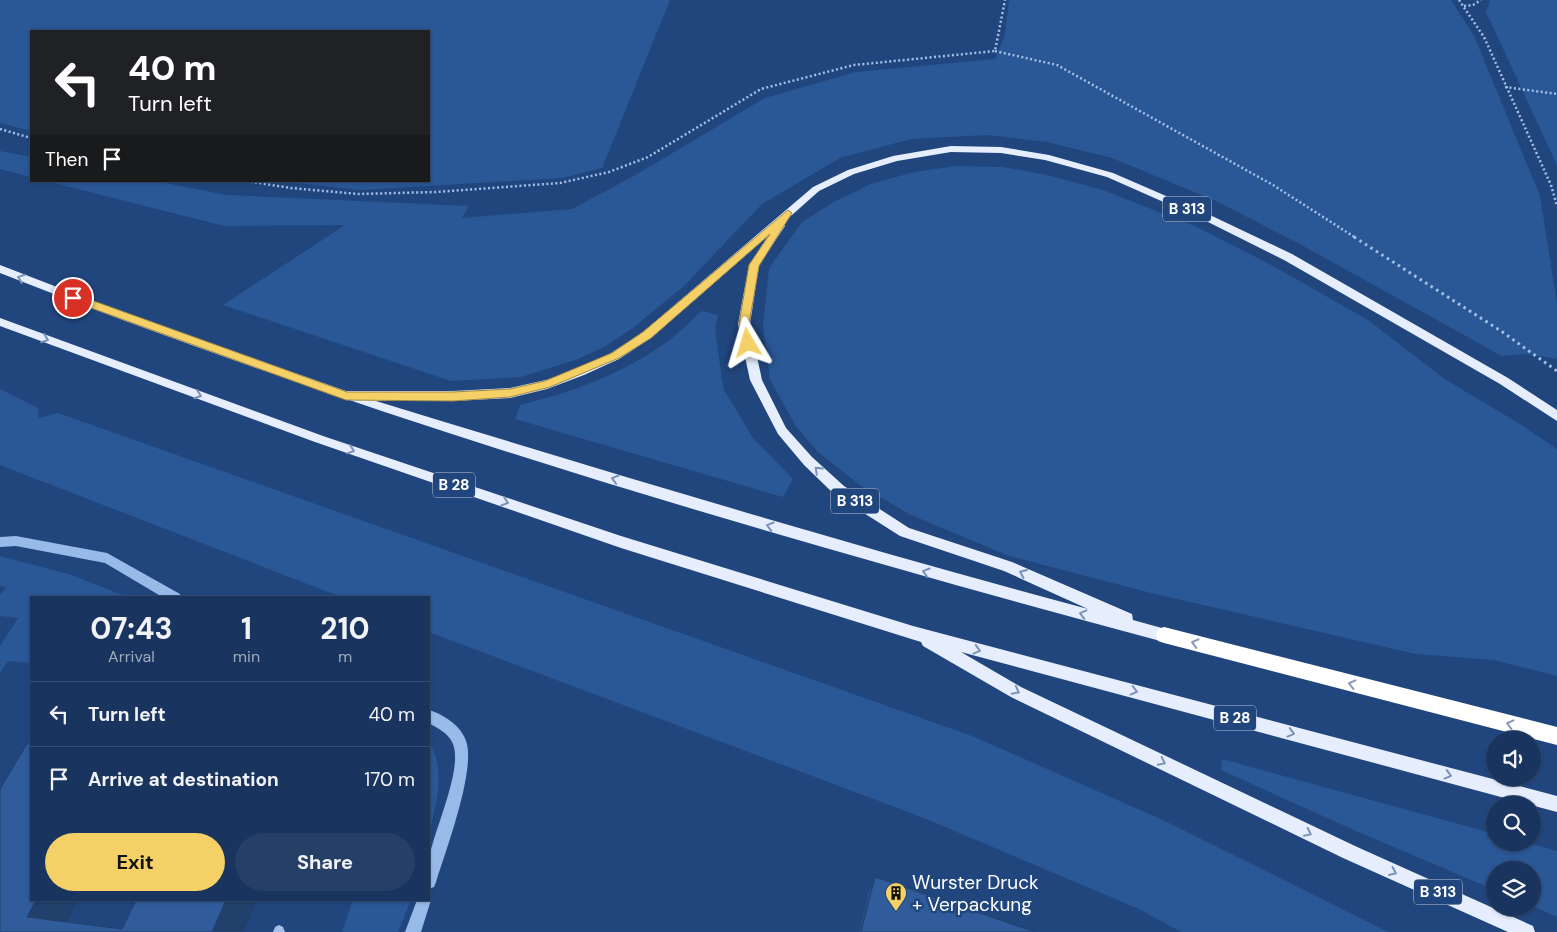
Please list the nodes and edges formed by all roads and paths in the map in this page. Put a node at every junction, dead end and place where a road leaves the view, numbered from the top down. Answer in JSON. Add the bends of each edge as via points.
{"nodes":[{"id":1,"x":1005,"y":0,"type":"edge"},
{"id":2,"x":1459,"y":0,"type":"edge"},
{"id":3,"x":1481,"y":0,"type":"edge"},
{"id":4,"x":1464,"y":6,"type":"junction"},
{"id":5,"x":995,"y":51,"type":"junction"},
{"id":6,"x":1505,"y":87,"type":"junction"},
{"id":7,"x":1557,"y":94,"type":"edge"},
{"id":8,"x":0,"y":129,"type":"edge"},
{"id":9,"x":30,"y":138,"type":"edge"},
{"id":10,"x":252,"y":182,"type":"edge"},
{"id":11,"x":1557,"y":206,"type":"edge"},
{"id":12,"x":788,"y":213,"type":"junction"},
{"id":13,"x":0,"y":270,"type":"edge"},
{"id":14,"x":0,"y":322,"type":"edge"},
{"id":15,"x":1557,"y":370,"type":"edge"},
{"id":16,"x":346,"y":396,"type":"junction"},
{"id":17,"x":1557,"y":416,"type":"edge"},
{"id":18,"x":912,"y":632,"type":"junction"},
{"id":19,"x":1164,"y":635,"type":"junction"},
{"id":20,"x":1557,"y":736,"type":"edge"},
{"id":21,"x":1557,"y":804,"type":"edge"},
{"id":22,"x":1527,"y":932,"type":"edge"}],
"edges":[{"from":1,"to":5,"type":"path"},
{"from":2,"to":4,"type":"path"},
{"from":3,"to":4,"type":"path"},
{"from":4,"to":6,"type":"path","via":[[1484,37]]},
{"from":5,"to":10,"type":"path","via":[[854,65],[762,89],[648,157],[609,172],[560,183],[358,194]]},
{"from":5,"to":15,"type":"path","via":[[1057,65],[1273,185]]},
{"from":6,"to":7,"type":"path"},
{"from":6,"to":11,"type":"path","via":[[1551,186]]},
{"from":8,"to":9,"type":"path"},
{"from":12,"to":16,"type":"main road","via":[[647,335],[615,356],[580,372],[510,393]]},
{"from":12,"to":17,"type":"main road","number":"B 313","via":[[816,189],[851,172],[896,158],[951,149],[1001,150],[1046,157],[1110,175],[1288,257],[1504,381]]},
{"from":19,"to":12,"type":"main road","number":"B 313","one_way":true,"via":[[1007,566],[905,532],[839,490],[808,461],[782,431],[756,380],[744,324],[754,265]]},
{"from":16,"to":13,"type":"main road","one_way":true},
{"from":14,"to":18,"type":"main road","number":"B 28","one_way":true,"via":[[146,377],[621,542]]},
{"from":19,"to":16,"type":"main road","one_way":true,"via":[[922,570]]},
{"from":18,"to":21,"type":"main road","number":"B 28","one_way":true},
{"from":18,"to":22,"type":"main road","number":"B 313","one_way":true,"via":[[1016,692],[1349,852]]},
{"from":20,"to":19,"type":"highway","one_way":true}]}
